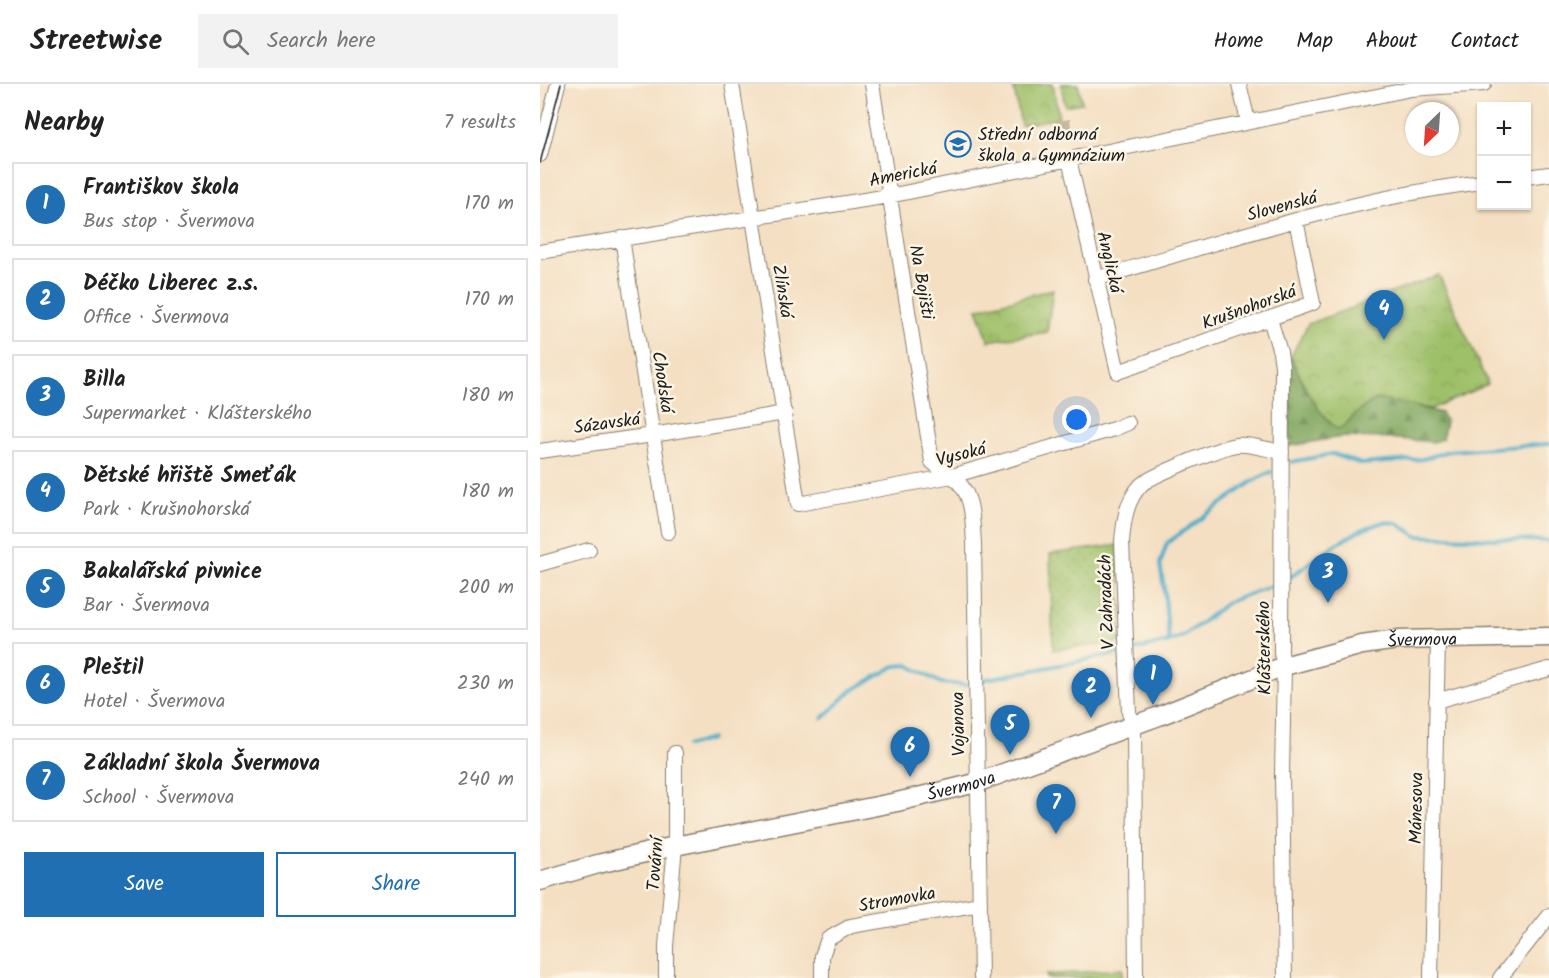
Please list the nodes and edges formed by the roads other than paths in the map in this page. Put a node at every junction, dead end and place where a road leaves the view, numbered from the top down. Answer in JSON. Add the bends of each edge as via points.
{"nodes":[{"id":1,"x":558,"y":84,"type":"edge"},
{"id":2,"x":732,"y":84,"type":"edge"},
{"id":3,"x":872,"y":84,"type":"edge"},
{"id":4,"x":1239,"y":84,"type":"edge"},
{"id":5,"x":1484,"y":84,"type":"edge"},
{"id":6,"x":1368,"y":90,"type":"edge"},
{"id":7,"x":1248,"y":122,"type":"junction"},
{"id":8,"x":540,"y":155,"type":"edge"},
{"id":9,"x":1069,"y":159,"type":"junction"},
{"id":10,"x":1549,"y":174,"type":"edge"},
{"id":11,"x":1531,"y":176,"type":"edge"},
{"id":12,"x":1477,"y":183,"type":"edge"},
{"id":13,"x":890,"y":196,"type":"junction"},
{"id":14,"x":753,"y":219,"type":"junction"},
{"id":15,"x":1296,"y":220,"type":"junction"},
{"id":16,"x":622,"y":238,"type":"junction"},
{"id":17,"x":540,"y":252,"type":"edge"},
{"id":18,"x":1095,"y":279,"type":"junction"},
{"id":19,"x":1270,"y":319,"type":"junction"},
{"id":20,"x":1118,"y":372,"type":"joint"},
{"id":21,"x":785,"y":413,"type":"junction"},
{"id":22,"x":1128,"y":423,"type":"dead end"},
{"id":23,"x":653,"y":435,"type":"junction"},
{"id":24,"x":540,"y":451,"type":"edge"},
{"id":25,"x":1282,"y":452,"type":"junction"},
{"id":26,"x":952,"y":477,"type":"junction"},
{"id":27,"x":798,"y":504,"type":"joint"},
{"id":28,"x":668,"y":532,"type":"dead end"},
{"id":29,"x":589,"y":550,"type":"dead end"},
{"id":30,"x":540,"y":564,"type":"edge"},
{"id":31,"x":1549,"y":637,"type":"edge"},
{"id":32,"x":1438,"y":639,"type":"junction"},
{"id":33,"x":1284,"y":666,"type":"junction"},
{"id":34,"x":1549,"y":669,"type":"edge"},
{"id":35,"x":1436,"y":701,"type":"junction"},
{"id":36,"x":1134,"y":724,"type":"junction"},
{"id":37,"x":675,"y":753,"type":"dead end"},
{"id":38,"x":976,"y":783,"type":"junction"},
{"id":39,"x":675,"y":846,"type":"junction"},
{"id":40,"x":540,"y":881,"type":"edge"},
{"id":41,"x":980,"y":904,"type":"junction"},
{"id":42,"x":1549,"y":916,"type":"edge"},
{"id":43,"x":666,"y":978,"type":"edge"},
{"id":44,"x":822,"y":978,"type":"edge"},
{"id":45,"x":981,"y":978,"type":"edge"},
{"id":46,"x":1136,"y":978,"type":"edge"},
{"id":47,"x":1285,"y":978,"type":"edge"},
{"id":48,"x":1431,"y":978,"type":"edge"},
{"id":49,"x":1500,"y":978,"type":"edge"}],
"edges":[{"from":1,"to":8,"type":"street"},
{"from":2,"to":14,"type":"street","name":"Zlínská"},
{"from":3,"to":13,"type":"street","name":"Na Bojišti"},
{"from":4,"to":7,"type":"street"},
{"from":5,"to":6,"type":"street","name":"Americká"},
{"from":6,"to":7,"type":"street","name":"Americká"},
{"from":7,"to":9,"type":"street","name":"Americká"},
{"from":9,"to":13,"type":"street","name":"Americká"},
{"from":9,"to":18,"type":"street","name":"Anglická"},
{"from":10,"to":11,"type":"street"},
{"from":12,"to":15,"type":"street","name":"Slovenská","via":[[1440,187]]},
{"from":13,"to":14,"type":"street","name":"Americká"},
{"from":13,"to":26,"type":"street","name":"Na Bojišti","via":[[932,462]]},
{"from":14,"to":16,"type":"street","name":"Americká"},
{"from":14,"to":21,"type":"street","name":"Zlínská"},
{"from":15,"to":18,"type":"street","name":"Slovenská"},
{"from":15,"to":19,"type":"street","name":"Krušnohorská","via":[[1313,303]]},
{"from":16,"to":17,"type":"street","name":"Americká"},
{"from":16,"to":23,"type":"street","name":"Chodská"},
{"from":18,"to":20,"type":"street","name":"Anglická"},
{"from":19,"to":20,"type":"street","name":"Krušnohorská"},
{"from":19,"to":25,"type":"street","name":"Klášterského","via":[[1282,366]]},
{"from":21,"to":23,"type":"street","name":"Sázavská"},
{"from":21,"to":27,"type":"street","name":"Zlínská"},
{"from":22,"to":26,"type":"street","name":"Vysoká"},
{"from":23,"to":24,"type":"street","name":"Sázavská"},
{"from":23,"to":28,"type":"street","name":"Chodská"},
{"from":25,"to":33,"type":"street","name":"Klášterského"},
{"from":25,"to":36,"type":"street","name":"V Zahradách","via":[[1234,445],[1149,478],[1129,503],[1122,541],[1129,713]]},
{"from":26,"to":27,"type":"street","name":"Vysoká"},
{"from":26,"to":38,"type":"street","name":"Vojanova","via":[[965,489],[971,505],[974,543]]},
{"from":29,"to":30,"type":"street"},
{"from":31,"to":32,"type":"street","name":"Švermova"},
{"from":32,"to":33,"type":"street","name":"Švermova","via":[[1362,645]]},
{"from":32,"to":35,"type":"street","name":"Mánesova"},
{"from":33,"to":36,"type":"street","name":"Švermova"},
{"from":33,"to":47,"type":"street","name":"Klášterského"},
{"from":34,"to":35,"type":"street"},
{"from":35,"to":48,"type":"street","name":"Mánesova"},
{"from":36,"to":38,"type":"street","name":"Švermova"},
{"from":36,"to":46,"type":"street","name":"V Zahradách"},
{"from":37,"to":39,"type":"street","name":"Tovární"},
{"from":38,"to":39,"type":"street","name":"Švermova"},
{"from":38,"to":41,"type":"street","name":"Vojanova"},
{"from":39,"to":40,"type":"street","name":"Švermova"},
{"from":39,"to":43,"type":"street","name":"Tovární"},
{"from":41,"to":44,"type":"street","name":"Stromovka","via":[[851,926],[828,939],[822,956]]},
{"from":41,"to":45,"type":"street","name":"Vojanova"},
{"from":42,"to":49,"type":"street"}]}
